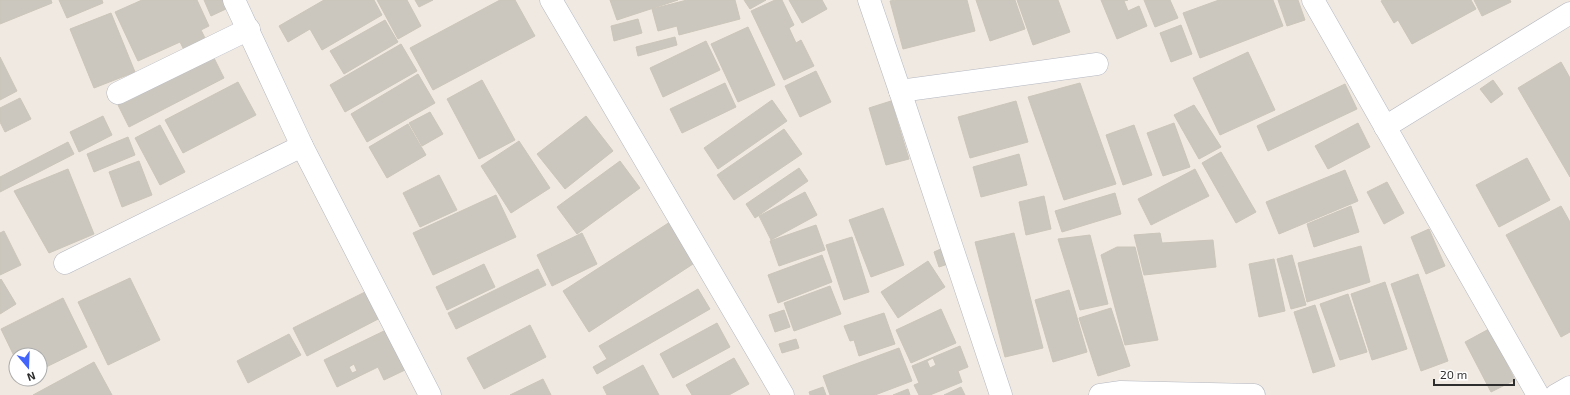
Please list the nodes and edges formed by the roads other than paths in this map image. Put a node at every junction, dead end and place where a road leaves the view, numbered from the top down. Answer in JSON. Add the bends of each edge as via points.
{"nodes":[{"id":1,"x":234,"y":0,"type":"edge"},
{"id":2,"x":551,"y":0,"type":"edge"},
{"id":3,"x":868,"y":0,"type":"edge"},
{"id":4,"x":1313,"y":0,"type":"edge"},
{"id":5,"x":1570,"y":13,"type":"edge"},
{"id":6,"x":249,"y":29,"type":"junction"},
{"id":7,"x":1097,"y":64,"type":"dead end"},
{"id":8,"x":900,"y":91,"type":"junction"},
{"id":9,"x":118,"y":93,"type":"dead end"},
{"id":10,"x":1385,"y":127,"type":"junction"},
{"id":11,"x":302,"y":146,"type":"junction"},
{"id":12,"x":65,"y":263,"type":"dead end"},
{"id":13,"x":1570,"y":387,"type":"edge"},
{"id":14,"x":1114,"y":394,"type":"edge"},
{"id":15,"x":430,"y":395,"type":"edge"},
{"id":16,"x":783,"y":395,"type":"edge"},
{"id":17,"x":1001,"y":395,"type":"edge"},
{"id":18,"x":1254,"y":395,"type":"edge"},
{"id":19,"x":1538,"y":395,"type":"edge"},
{"id":20,"x":1556,"y":395,"type":"edge"}],
"edges":[{"from":1,"to":6,"type":"street"},
{"from":2,"to":16,"type":"street"},
{"from":3,"to":8,"type":"street"},
{"from":4,"to":10,"type":"street"},
{"from":5,"to":10,"type":"street"},
{"from":6,"to":9,"type":"street"},
{"from":6,"to":11,"type":"street"},
{"from":7,"to":8,"type":"street"},
{"from":8,"to":17,"type":"street"},
{"from":10,"to":19,"type":"street"},
{"from":11,"to":12,"type":"street"},
{"from":11,"to":15,"type":"street"},
{"from":13,"to":20,"type":"street"},
{"from":14,"to":18,"type":"street"}]}
